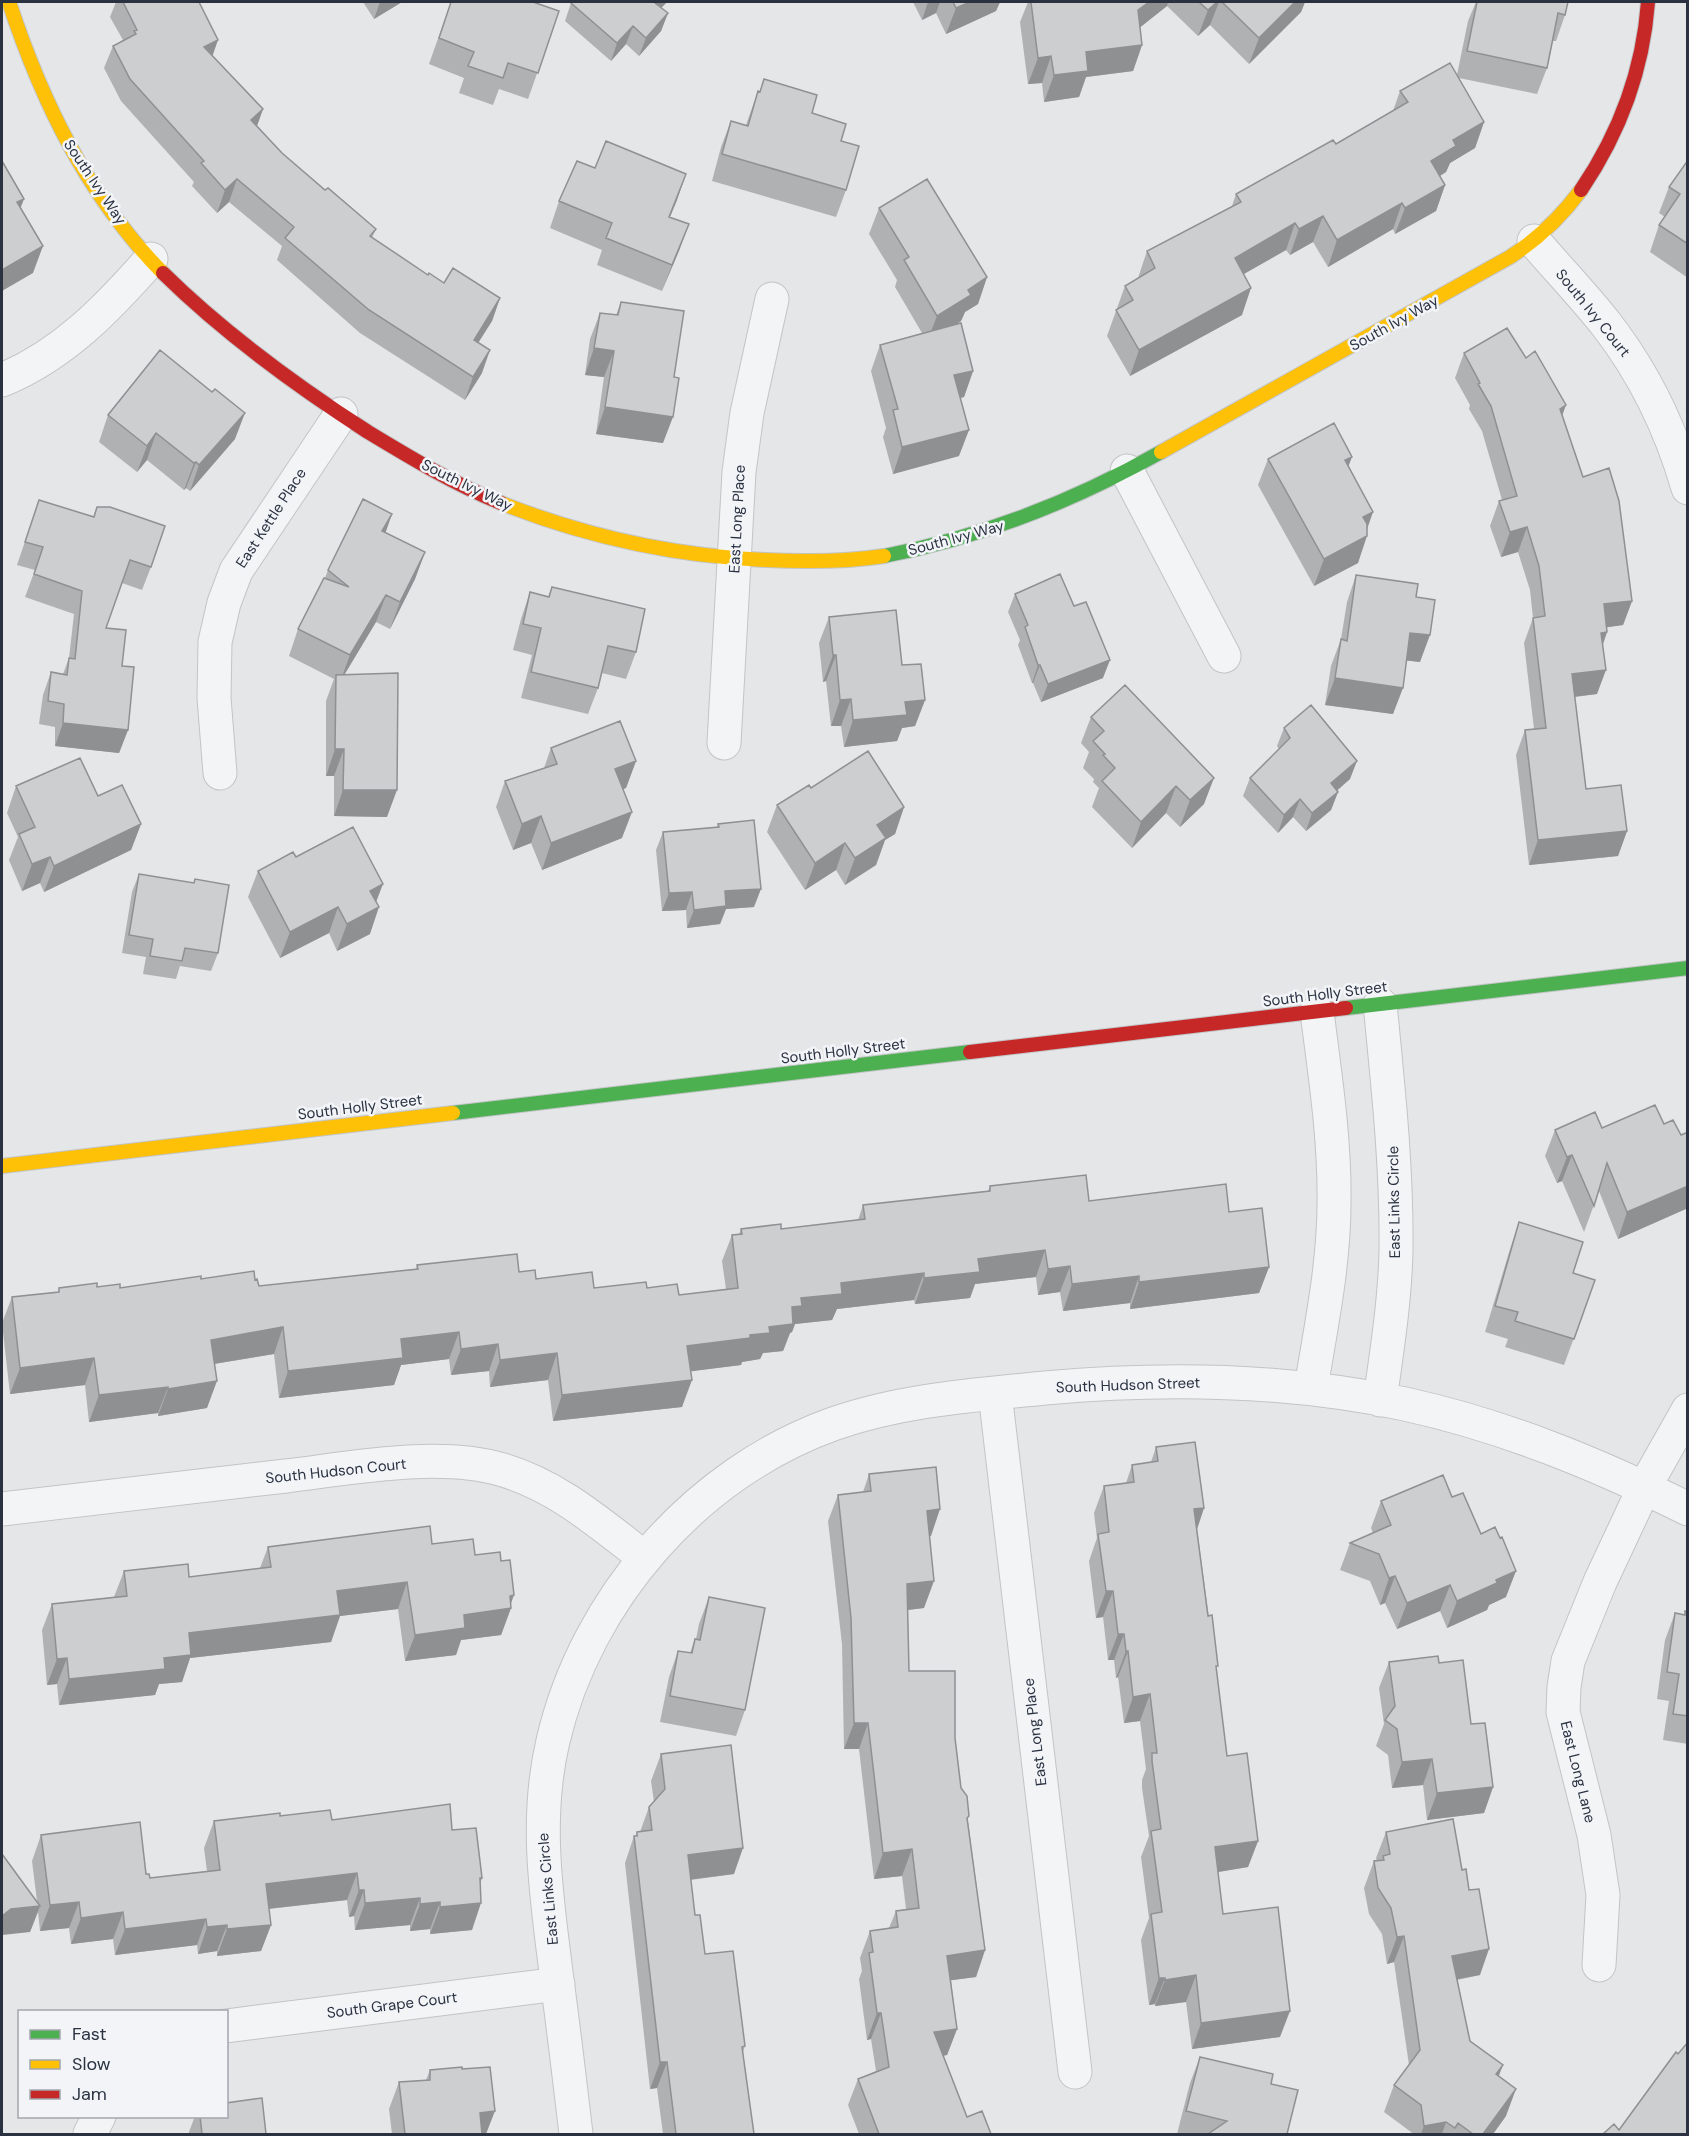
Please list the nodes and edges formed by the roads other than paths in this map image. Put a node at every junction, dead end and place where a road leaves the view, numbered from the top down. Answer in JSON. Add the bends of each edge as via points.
{"nodes":[{"id":1,"x":9,"y":2,"type":"edge"},
{"id":2,"x":1647,"y":2,"type":"edge"},
{"id":3,"x":1534,"y":241,"type":"junction"},
{"id":4,"x":151,"y":259,"type":"junction"},
{"id":5,"x":772,"y":298,"type":"dead end"},
{"id":6,"x":2,"y":380,"type":"edge"},
{"id":7,"x":341,"y":414,"type":"junction"},
{"id":8,"x":1126,"y":471,"type":"junction"},
{"id":9,"x":1688,"y":488,"type":"edge"},
{"id":10,"x":734,"y":560,"type":"junction"},
{"id":11,"x":1224,"y":656,"type":"dead end"},
{"id":12,"x":724,"y":743,"type":"dead end"},
{"id":13,"x":220,"y":773,"type":"dead end"},
{"id":14,"x":1688,"y":968,"type":"edge"},
{"id":15,"x":1380,"y":1004,"type":"junction"},
{"id":16,"x":1317,"y":1012,"type":"junction"},
{"id":17,"x":2,"y":1166,"type":"edge"},
{"id":18,"x":1311,"y":1388,"type":"junction"},
{"id":19,"x":995,"y":1393,"type":"junction"},
{"id":20,"x":1380,"y":1400,"type":"junction"},
{"id":21,"x":1688,"y":1410,"type":"edge"},
{"id":22,"x":1644,"y":1488,"type":"junction"},
{"id":23,"x":2,"y":1509,"type":"edge"},
{"id":24,"x":1688,"y":1509,"type":"edge"},
{"id":25,"x":645,"y":1558,"type":"junction"},
{"id":26,"x":1599,"y":1965,"type":"dead end"},
{"id":27,"x":558,"y":1984,"type":"junction"},
{"id":28,"x":228,"y":2026,"type":"edge"},
{"id":29,"x":1075,"y":2072,"type":"dead end"},
{"id":30,"x":98,"y":2118,"type":"edge"},
{"id":31,"x":90,"y":2134,"type":"edge"},
{"id":32,"x":576,"y":2134,"type":"edge"}],
"edges":[{"from":1,"to":4,"type":"street","name":"South Ivy Way","via":[[43,96],[72,152],[111,211]]},
{"from":2,"to":3,"type":"street","name":"South Ivy Way","via":[[1645,37],[1632,89],[1613,135],[1592,173]]},
{"from":3,"to":8,"type":"street","name":"South Ivy Way","via":[[1464,284]]},
{"from":3,"to":9,"type":"street","name":"South Ivy Court","via":[[1606,324],[1632,362],[1678,453]]},
{"from":4,"to":6,"type":"street","via":[[80,333]]},
{"from":4,"to":7,"type":"street","name":"South Ivy Way","via":[[236,341]]},
{"from":5,"to":10,"type":"street","name":"East Long Place","via":[[747,413]]},
{"from":7,"to":10,"type":"street","name":"South Ivy Way","via":[[471,490],[527,513],[622,543]]},
{"from":7,"to":13,"type":"street","name":"East Kettle Place","via":[[236,571],[224,603],[214,654]]},
{"from":8,"to":10,"type":"street","name":"South Ivy Way","via":[[1037,514],[942,544],[844,561]]},
{"from":8,"to":11,"type":"street"},
{"from":10,"to":12,"type":"street","name":"East Long Place"},
{"from":14,"to":15,"type":"street","name":"South Holly Street"},
{"from":15,"to":16,"type":"street","name":"South Holly Street"},
{"from":15,"to":20,"type":"street","name":"East Links Circle","via":[[1391,1108],[1396,1252]]},
{"from":16,"to":17,"type":"street","name":"South Holly Street"},
{"from":16,"to":18,"type":"street","via":[[1334,1202],[1329,1278]]},
{"from":18,"to":19,"type":"street","name":"South Hudson Street","via":[[1190,1381]]},
{"from":18,"to":20,"type":"street","name":"South Hudson Street"},
{"from":19,"to":25,"type":"street","name":"South Hudson Street","via":[[872,1412],[789,1443],[716,1490],[677,1522]]},
{"from":19,"to":29,"type":"street","name":"East Long Place"},
{"from":20,"to":22,"type":"street","name":"South Hudson Street","via":[[1516,1434]]},
{"from":21,"to":22,"type":"street"},
{"from":22,"to":24,"type":"street","name":"South Hudson Street"},
{"from":22,"to":26,"type":"street","name":"East Long Lane","via":[[1576,1641],[1564,1687],[1563,1712],[1594,1835],[1603,1895]]},
{"from":23,"to":25,"type":"street","name":"South Hudson Court","via":[[347,1469],[420,1462],[461,1463],[501,1470],[538,1483],[570,1500]]},
{"from":25,"to":27,"type":"street","name":"East Links Circle","via":[[590,1641],[553,1739],[544,1791],[542,1848]]},
{"from":27,"to":28,"type":"street","name":"South Grape Court"},
{"from":27,"to":32,"type":"street","name":"East Links Circle"},
{"from":30,"to":31,"type":"street"}]}
